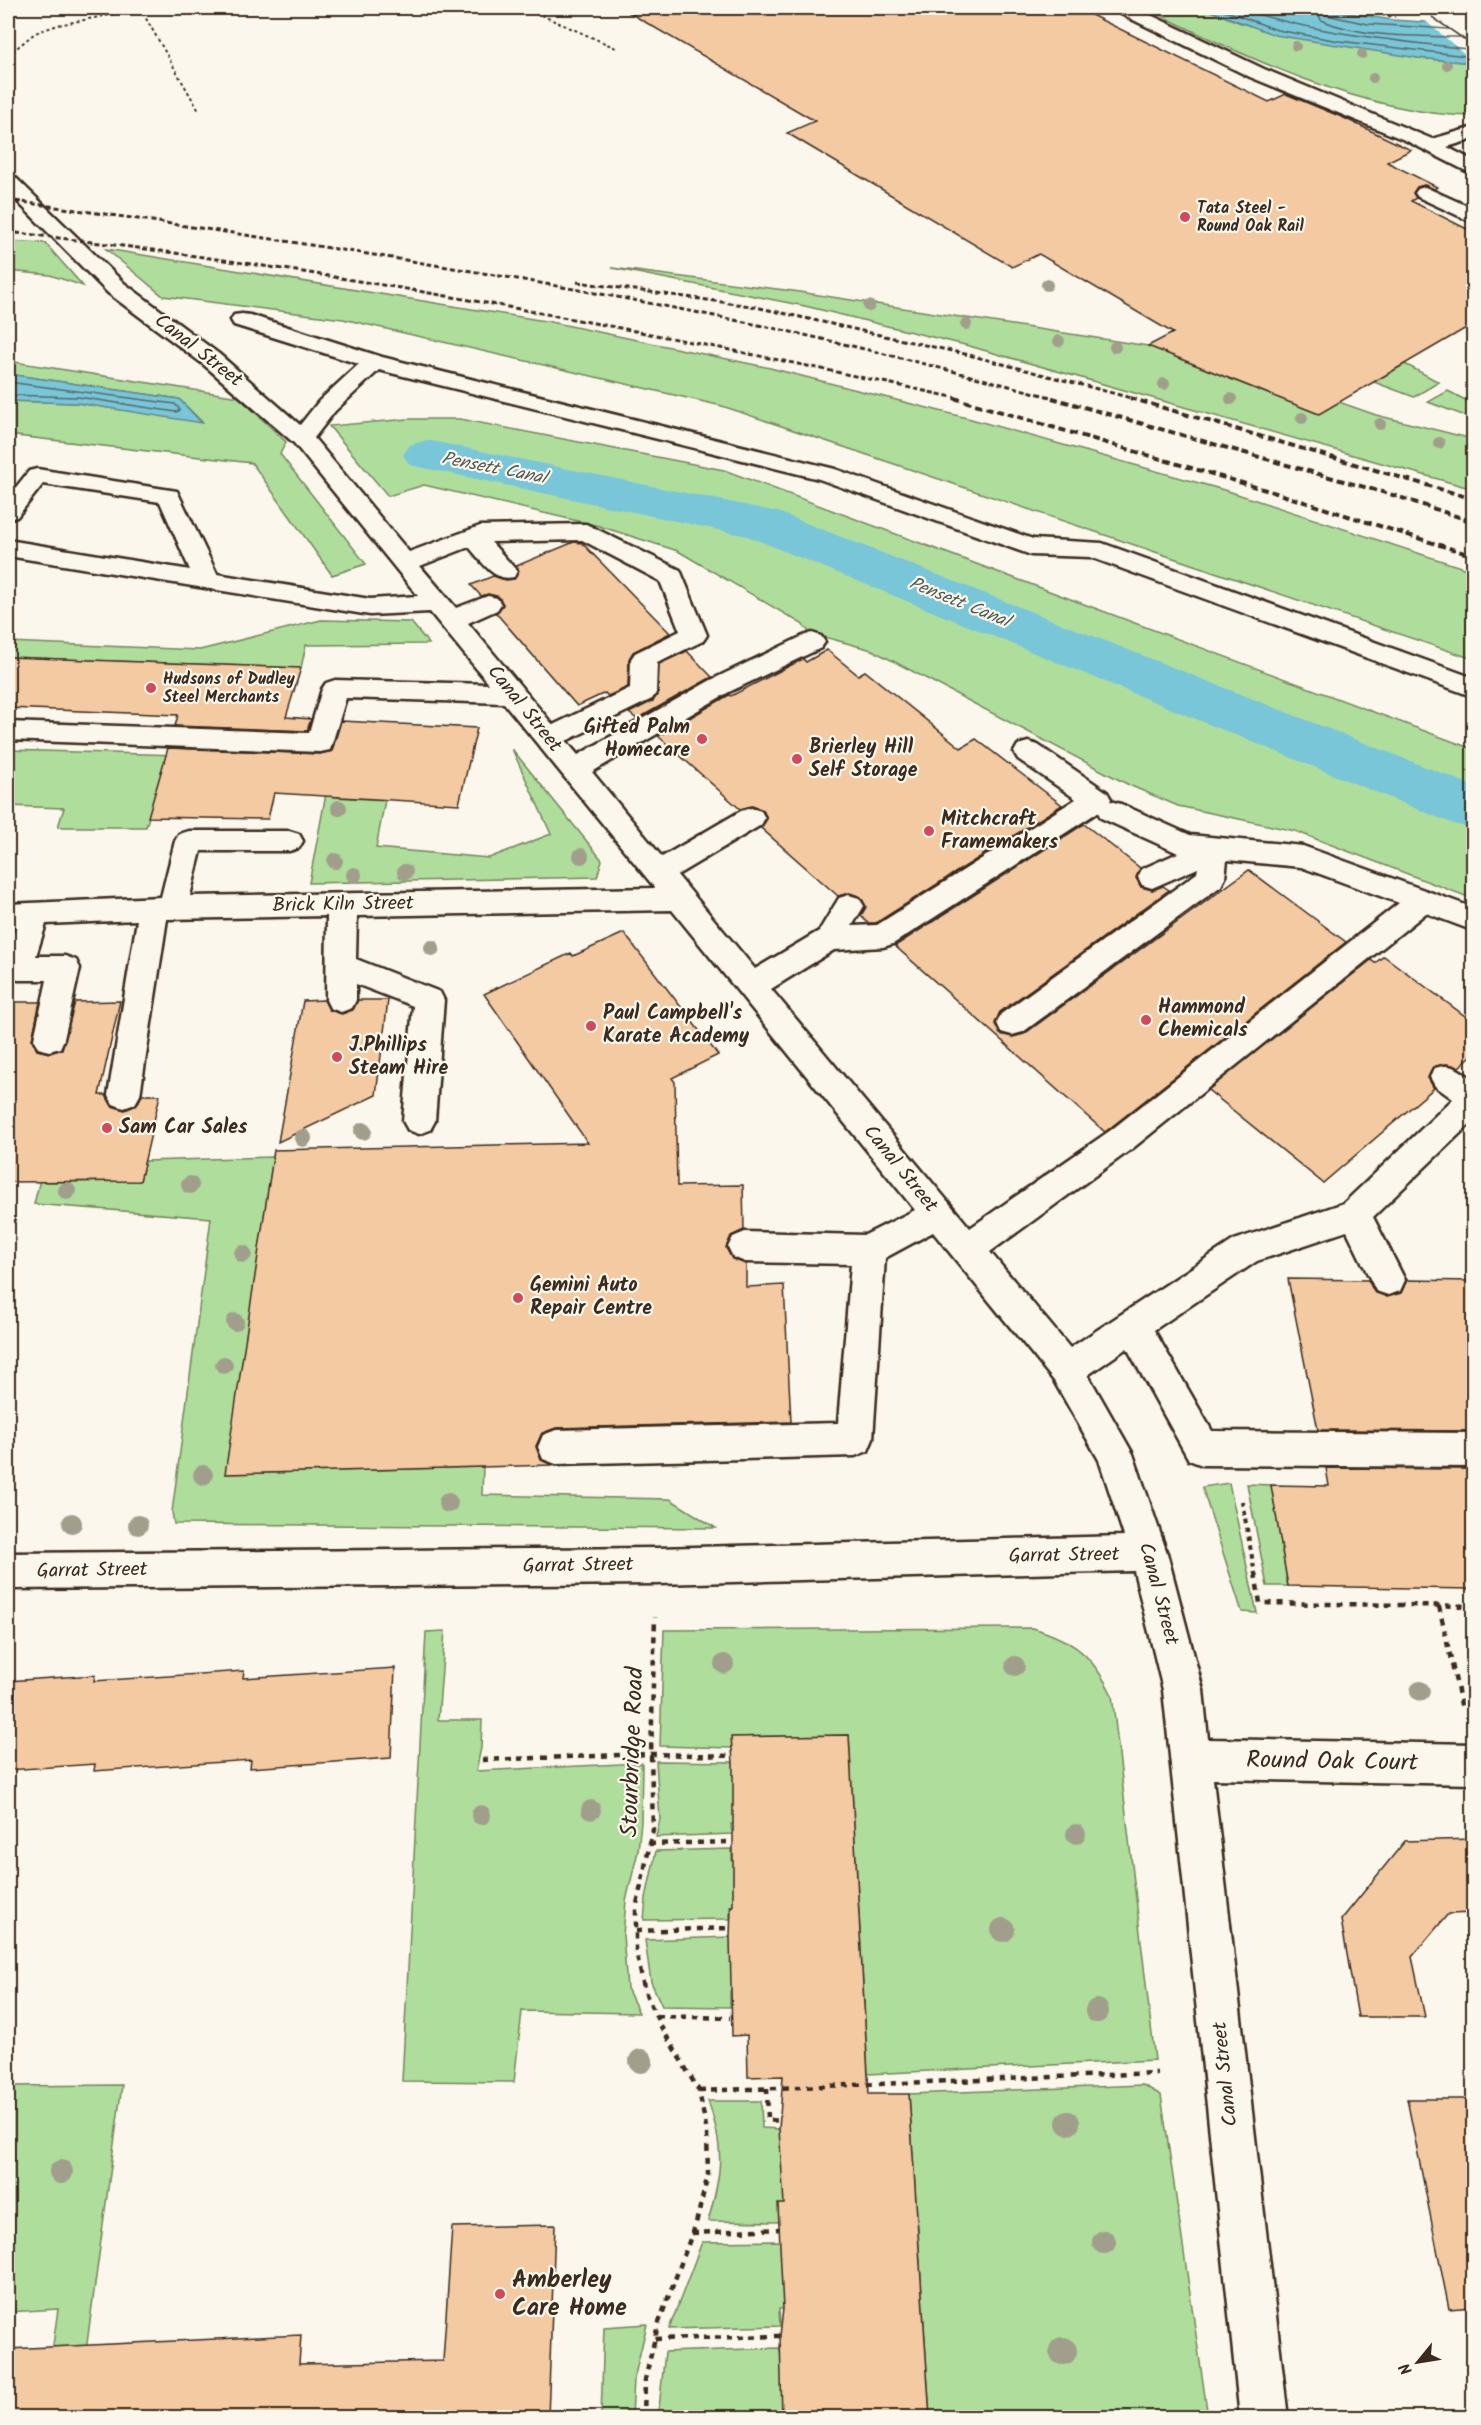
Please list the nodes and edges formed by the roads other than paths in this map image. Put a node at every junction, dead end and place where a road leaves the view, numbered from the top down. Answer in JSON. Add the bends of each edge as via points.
{"nodes":[{"id":1,"x":1123,"y":8,"type":"edge"},
{"id":2,"x":1438,"y":8,"type":"edge"},
{"id":3,"x":1473,"y":33,"type":"edge"},
{"id":4,"x":1473,"y":132,"type":"edge"},
{"id":5,"x":1429,"y":146,"type":"junction"},
{"id":6,"x":1473,"y":169,"type":"edge"},
{"id":7,"x":8,"y":181,"type":"edge"},
{"id":8,"x":1425,"y":193,"type":"dead end"},
{"id":9,"x":1471,"y":214,"type":"edge"},
{"id":10,"x":242,"y":320,"type":"dead end"},
{"id":11,"x":374,"y":362,"type":"junction"},
{"id":12,"x":302,"y":438,"type":"junction"},
{"id":13,"x":8,"y":512,"type":"edge"},
{"id":14,"x":473,"y":537,"type":"junction"},
{"id":15,"x":8,"y":548,"type":"edge"},
{"id":16,"x":404,"y":563,"type":"junction"},
{"id":17,"x":506,"y":571,"type":"dead end"},
{"id":18,"x":208,"y":581,"type":"junction"},
{"id":19,"x":488,"y":604,"type":"dead end"},
{"id":20,"x":444,"y":612,"type":"junction"},
{"id":21,"x":812,"y":642,"type":"dead end"},
{"id":22,"x":1473,"y":688,"type":"edge"},
{"id":23,"x":511,"y":694,"type":"junction"},
{"id":24,"x":8,"y":731,"type":"edge"},
{"id":25,"x":548,"y":739,"type":"junction"},
{"id":26,"x":1028,"y":752,"type":"dead end"},
{"id":27,"x":574,"y":770,"type":"junction"},
{"id":28,"x":1111,"y":811,"type":"dead end"},
{"id":29,"x":751,"y":818,"type":"dead end"},
{"id":30,"x":289,"y":841,"type":"dead end"},
{"id":31,"x":1214,"y":848,"type":"junction"},
{"id":32,"x":1152,"y":877,"type":"dead end"},
{"id":33,"x":667,"y":886,"type":"junction"},
{"id":34,"x":1423,"y":900,"type":"junction"},
{"id":35,"x":342,"y":905,"type":"junction"},
{"id":36,"x":849,"y":906,"type":"dead end"},
{"id":37,"x":164,"y":908,"type":"junction"},
{"id":38,"x":21,"y":915,"type":"edge"},
{"id":39,"x":1473,"y":920,"type":"edge"},
{"id":40,"x":829,"y":939,"type":"junction"},
{"id":41,"x":342,"y":966,"type":"junction"},
{"id":42,"x":751,"y":986,"type":"junction"},
{"id":43,"x":341,"y":1000,"type":"dead end"},
{"id":44,"x":1012,"y":1023,"type":"dead end"},
{"id":45,"x":49,"y":1039,"type":"dead end"},
{"id":46,"x":1446,"y":1077,"type":"dead end"},
{"id":47,"x":124,"y":1095,"type":"dead end"},
{"id":48,"x":1473,"y":1098,"type":"edge"},
{"id":49,"x":419,"y":1121,"type":"dead end"},
{"id":50,"x":937,"y":1214,"type":"junction"},
{"id":51,"x":1355,"y":1214,"type":"junction"},
{"id":52,"x":745,"y":1247,"type":"dead end"},
{"id":53,"x":869,"y":1250,"type":"junction"},
{"id":54,"x":966,"y":1250,"type":"junction"},
{"id":55,"x":1388,"y":1280,"type":"dead end"},
{"id":56,"x":1133,"y":1326,"type":"junction"},
{"id":57,"x":1066,"y":1370,"type":"junction"},
{"id":58,"x":556,"y":1447,"type":"dead end"},
{"id":59,"x":1473,"y":1450,"type":"edge"},
{"id":60,"x":1148,"y":1553,"type":"junction"},
{"id":61,"x":8,"y":1571,"type":"edge"},
{"id":62,"x":1191,"y":1760,"type":"junction"},
{"id":63,"x":1473,"y":1764,"type":"edge"},
{"id":64,"x":1264,"y":2418,"type":"edge"}],
"edges":[{"from":1,"to":5,"type":"street","via":[[1257,73],[1414,136]]},
{"from":2,"to":3,"type":"street","bridge":true},
{"from":4,"to":5,"type":"street"},
{"from":5,"to":6,"type":"street"},
{"from":7,"to":12,"type":"street","name":"Canal Street","via":[[116,288],[211,358]]},
{"from":8,"to":9,"type":"street"},
{"from":10,"to":11,"type":"street"},
{"from":11,"to":12,"type":"street","via":[[327,406]]},
{"from":11,"to":22,"type":"street","via":[[827,474],[1031,547],[1093,549]]},
{"from":12,"to":16,"type":"street","name":"Canal Street"},
{"from":13,"to":18,"type":"street","via":[[37,476],[169,496]]},
{"from":14,"to":16,"type":"street"},
{"from":14,"to":17,"type":"street"},
{"from":14,"to":25,"type":"street","via":[[586,532],[671,576],[694,635],[644,659],[643,693]]},
{"from":15,"to":18,"type":"street"},
{"from":16,"to":20,"type":"street","name":"Canal Street"},
{"from":18,"to":20,"type":"street","via":[[370,607]]},
{"from":19,"to":20,"type":"street"},
{"from":20,"to":23,"type":"street","name":"Canal Street"},
{"from":21,"to":27,"type":"street","via":[[720,686]]},
{"from":23,"to":24,"type":"street","via":[[334,689],[320,743]]},
{"from":23,"to":25,"type":"street","name":"Canal Street"},
{"from":25,"to":27,"type":"street","name":"Canal Street"},
{"from":26,"to":40,"type":"street","via":[[1097,799],[884,936]]},
{"from":27,"to":33,"type":"street","name":"Canal Street"},
{"from":28,"to":31,"type":"street","via":[[1186,845]]},
{"from":29,"to":33,"type":"street"},
{"from":30,"to":37,"type":"street","via":[[189,841]]},
{"from":31,"to":32,"type":"street"},
{"from":31,"to":34,"type":"street","via":[[1303,857]]},
{"from":31,"to":44,"type":"street","via":[[1211,878]]},
{"from":33,"to":35,"type":"street","name":"Brick Kiln Street"},
{"from":33,"to":42,"type":"street","name":"Canal Street"},
{"from":34,"to":39,"type":"street"},
{"from":34,"to":54,"type":"street","via":[[1289,999],[1122,1139]]},
{"from":35,"to":37,"type":"street","name":"Brick Kiln Street"},
{"from":35,"to":41,"type":"street"},
{"from":36,"to":40,"type":"street"},
{"from":37,"to":38,"type":"street","name":"Brick Kiln Street"},
{"from":37,"to":47,"type":"street"},
{"from":38,"to":45,"type":"street","via":[[18,968],[65,968]]},
{"from":40,"to":42,"type":"street"},
{"from":41,"to":43,"type":"street"},
{"from":41,"to":49,"type":"street","via":[[429,1000]]},
{"from":42,"to":50,"type":"street","name":"Canal Street"},
{"from":46,"to":48,"type":"street"},
{"from":48,"to":51,"type":"street"},
{"from":50,"to":53,"type":"street"},
{"from":50,"to":54,"type":"street","name":"Canal Street"},
{"from":51,"to":55,"type":"street"},
{"from":51,"to":56,"type":"street","via":[[1246,1250]]},
{"from":52,"to":53,"type":"street"},
{"from":53,"to":58,"type":"street","via":[[855,1439]]},
{"from":54,"to":57,"type":"street","name":"Canal Street"},
{"from":56,"to":57,"type":"street"},
{"from":56,"to":59,"type":"street","via":[[1202,1448]]},
{"from":57,"to":60,"type":"street","name":"Canal Street","via":[[1115,1454]]},
{"from":60,"to":61,"type":"street","name":"Garrat Street","via":[[657,1566]]},
{"from":60,"to":62,"type":"street","name":"Canal Street","via":[[1183,1690]]},
{"from":62,"to":63,"type":"street","name":"Round Oak Court"},
{"from":62,"to":64,"type":"street","name":"Canal Street"}]}
